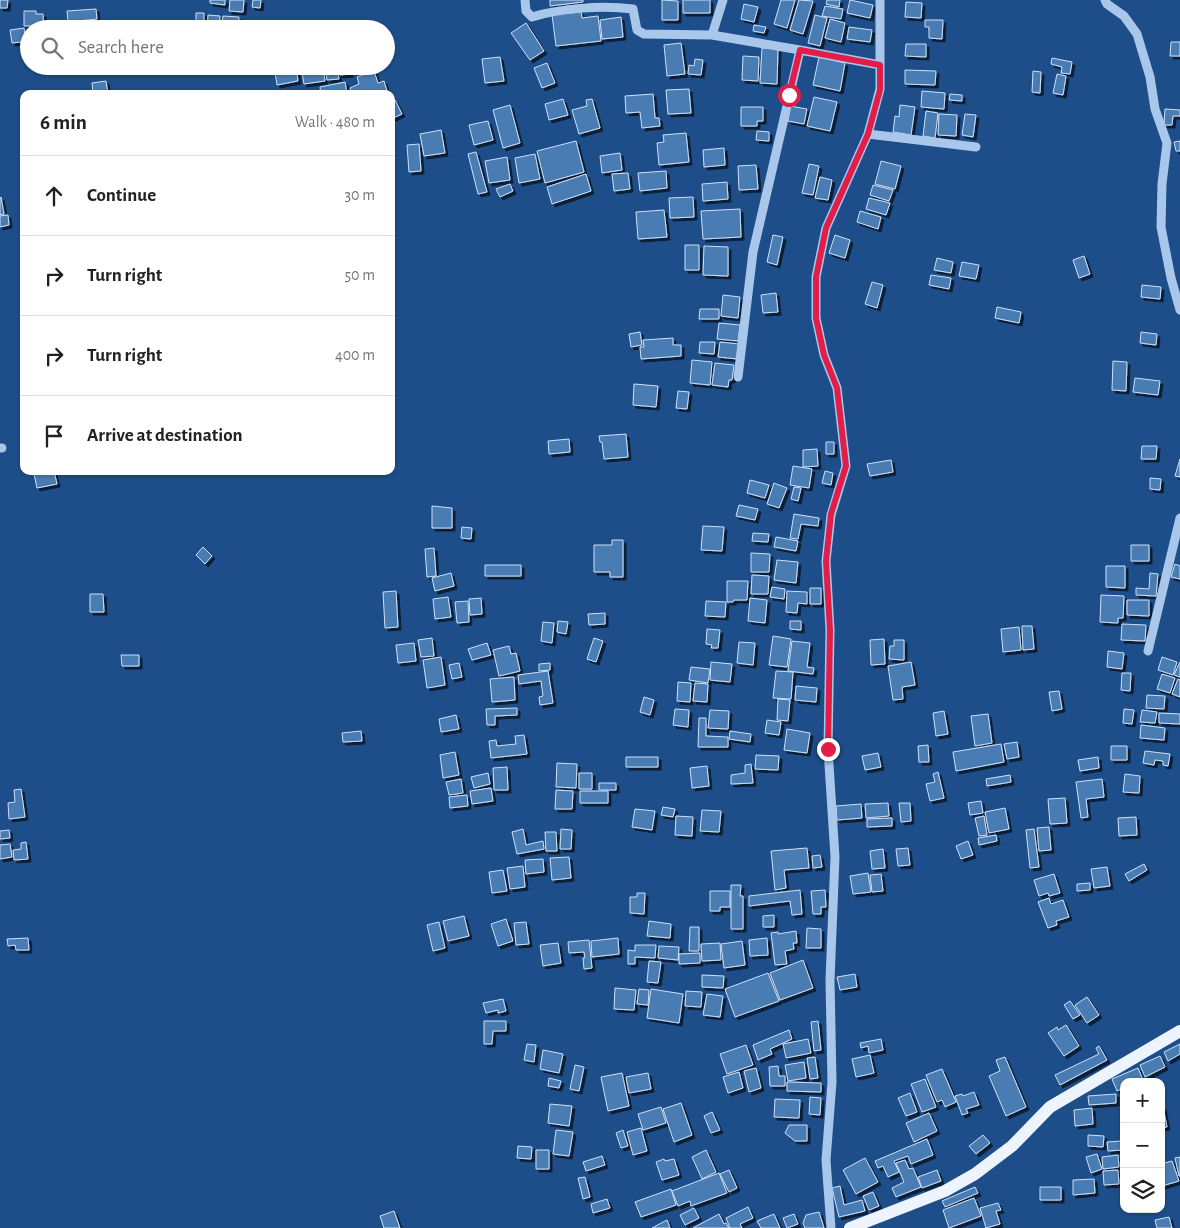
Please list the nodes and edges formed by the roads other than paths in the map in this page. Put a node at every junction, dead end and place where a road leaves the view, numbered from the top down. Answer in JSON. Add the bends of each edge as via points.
{"nodes":[{"id":1,"x":524,"y":0,"type":"edge"},
{"id":2,"x":723,"y":0,"type":"edge"},
{"id":3,"x":880,"y":0,"type":"edge"},
{"id":4,"x":1106,"y":0,"type":"edge"},
{"id":5,"x":712,"y":35,"type":"junction"},
{"id":6,"x":800,"y":50,"type":"junction"},
{"id":7,"x":880,"y":65,"type":"junction"},
{"id":8,"x":868,"y":134,"type":"junction"},
{"id":9,"x":976,"y":147,"type":"dead end"},
{"id":10,"x":1180,"y":310,"type":"edge"},
{"id":11,"x":738,"y":377,"type":"dead end"},
{"id":12,"x":1180,"y":518,"type":"edge"},
{"id":13,"x":1148,"y":651,"type":"dead end"},
{"id":14,"x":1180,"y":1031,"type":"edge"},
{"id":15,"x":831,"y":1228,"type":"edge"},
{"id":16,"x":850,"y":1228,"type":"edge"}],
"edges":[{"from":1,"to":5,"type":"street","via":[[526,11],[532,17],[548,12],[615,6],[633,9],[637,30],[644,34]]},
{"from":2,"to":5,"type":"street"},
{"from":3,"to":7,"type":"street"},
{"from":4,"to":10,"type":"street","via":[[1124,16],[1137,34],[1150,77],[1155,109],[1167,143],[1161,227]]},
{"from":5,"to":6,"type":"street"},
{"from":6,"to":7,"type":"street"},
{"from":6,"to":11,"type":"street","via":[[753,252]]},
{"from":7,"to":8,"type":"street","via":[[880,90]]},
{"from":8,"to":9,"type":"street"},
{"from":8,"to":15,"type":"street","via":[[826,228],[816,277],[816,318],[824,355],[837,388],[846,466],[831,514],[826,561],[830,630],[828,749],[835,857],[830,980],[832,1082],[826,1160]]},
{"from":12,"to":13,"type":"street"},
{"from":14,"to":16,"type":"main road","via":[[1050,1107],[1012,1146],[975,1174],[945,1191]]}]}
